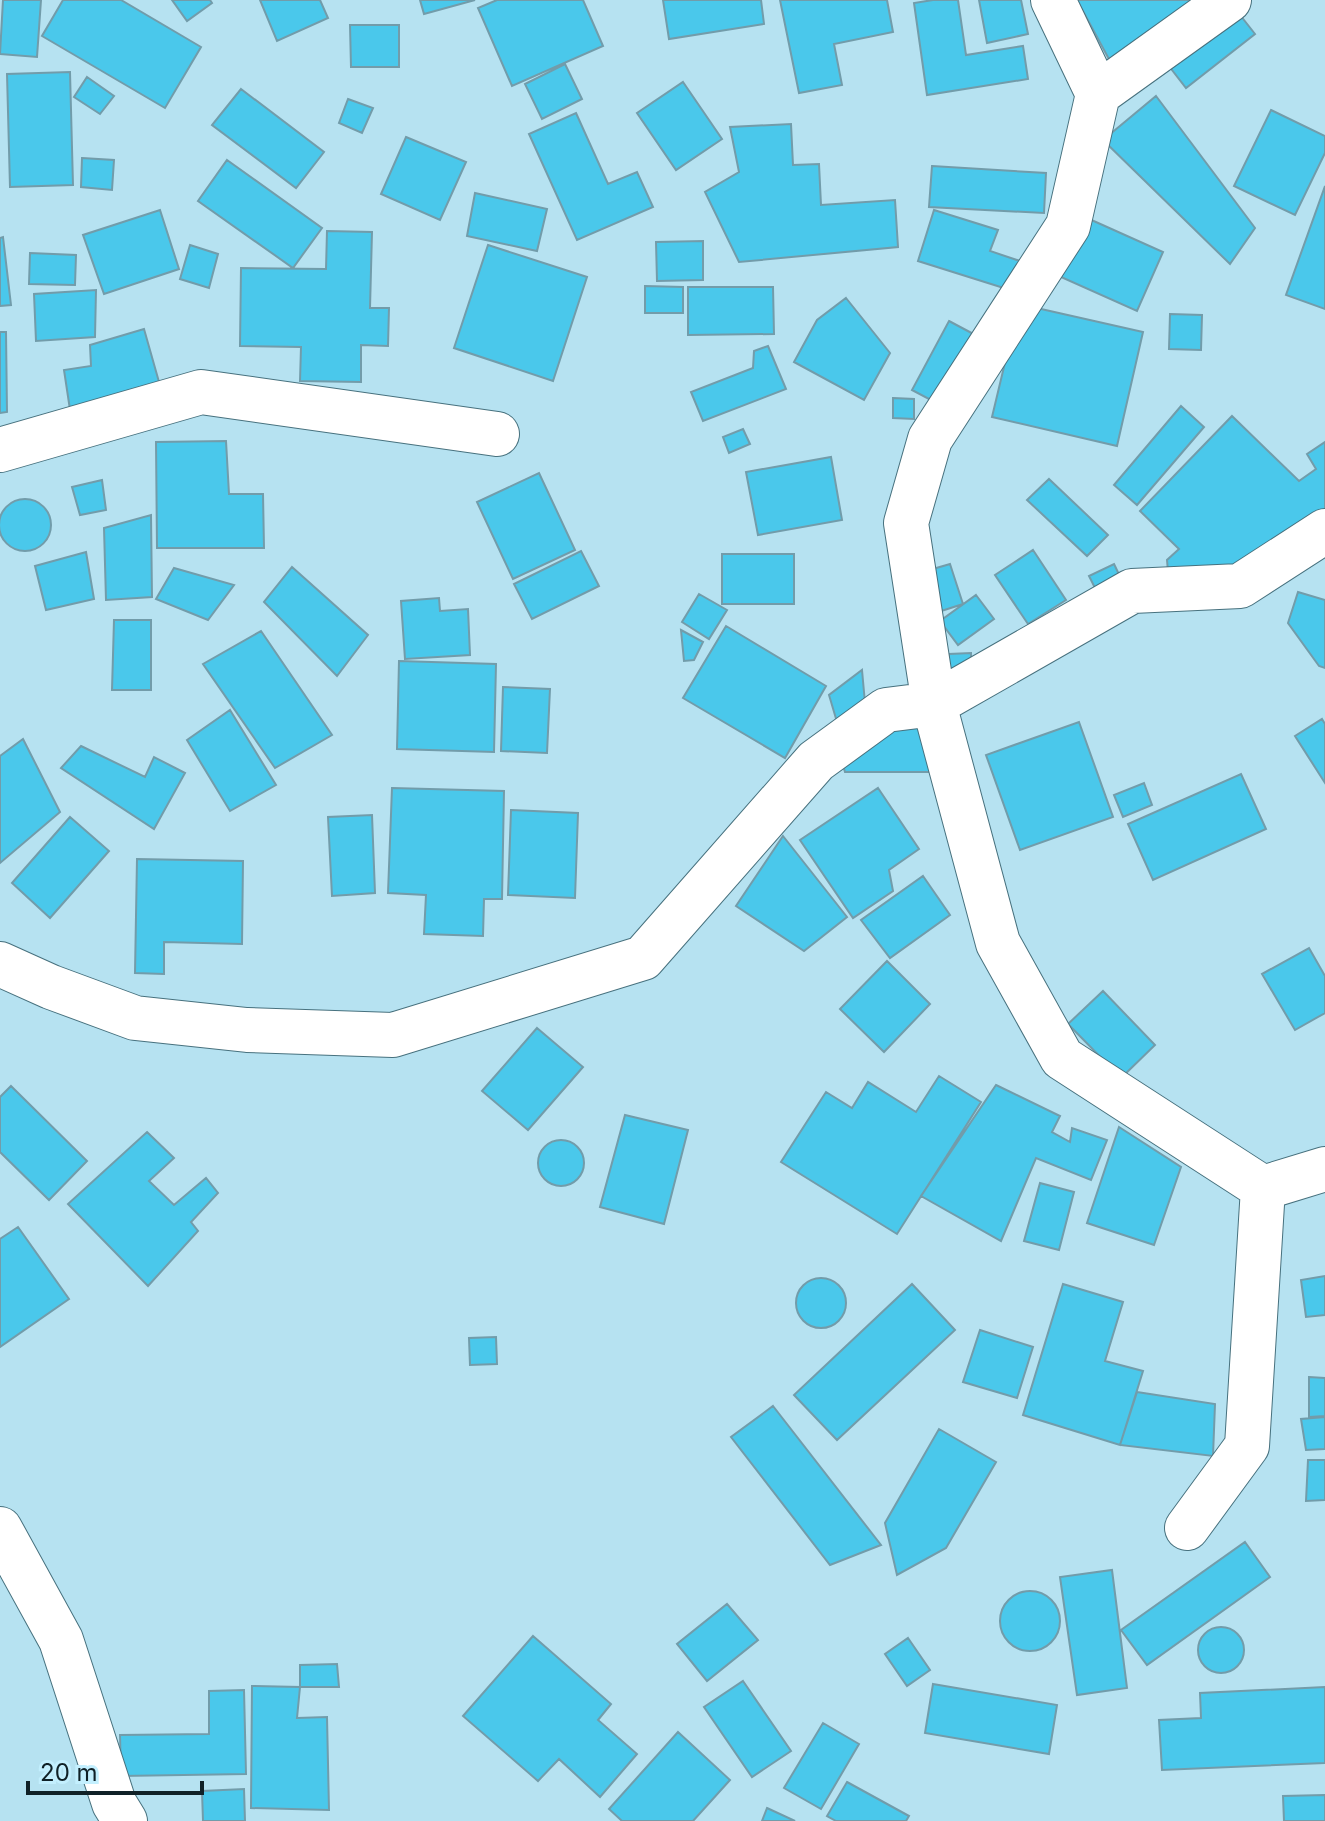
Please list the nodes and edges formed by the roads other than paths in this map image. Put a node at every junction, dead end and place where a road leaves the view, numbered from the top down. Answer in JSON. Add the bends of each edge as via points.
{"nodes":[{"id":1,"x":1053,"y":0,"type":"edge"},
{"id":2,"x":1229,"y":0,"type":"edge"},
{"id":3,"x":1098,"y":94,"type":"junction"},
{"id":4,"x":497,"y":434,"type":"dead end"},
{"id":5,"x":0,"y":450,"type":"edge"},
{"id":6,"x":1325,"y":531,"type":"edge"},
{"id":7,"x":934,"y":704,"type":"junction"},
{"id":8,"x":0,"y":964,"type":"edge"},
{"id":9,"x":1325,"y":1169,"type":"edge"},
{"id":10,"x":1263,"y":1188,"type":"junction"},
{"id":11,"x":1187,"y":1528,"type":"dead end"},
{"id":12,"x":0,"y":1529,"type":"edge"},
{"id":13,"x":125,"y":1821,"type":"edge"}],
"edges":[{"from":1,"to":3,"type":"street"},
{"from":2,"to":3,"type":"street"},
{"from":3,"to":7,"type":"street","via":[[1068,226],[930,439],[906,523]]},
{"from":4,"to":5,"type":"street","via":[[201,392]]},
{"from":6,"to":7,"type":"street","via":[[1240,586],[1132,591]]},
{"from":7,"to":8,"type":"street","via":[[886,710],[816,761],[643,958],[393,1035],[247,1030],[135,1018]]},
{"from":7,"to":10,"type":"street","via":[[998,943],[1062,1058]]},
{"from":9,"to":10,"type":"street"},
{"from":10,"to":11,"type":"street","via":[[1247,1446]]},
{"from":12,"to":13,"type":"street","via":[[61,1640],[114,1803]]}]}
